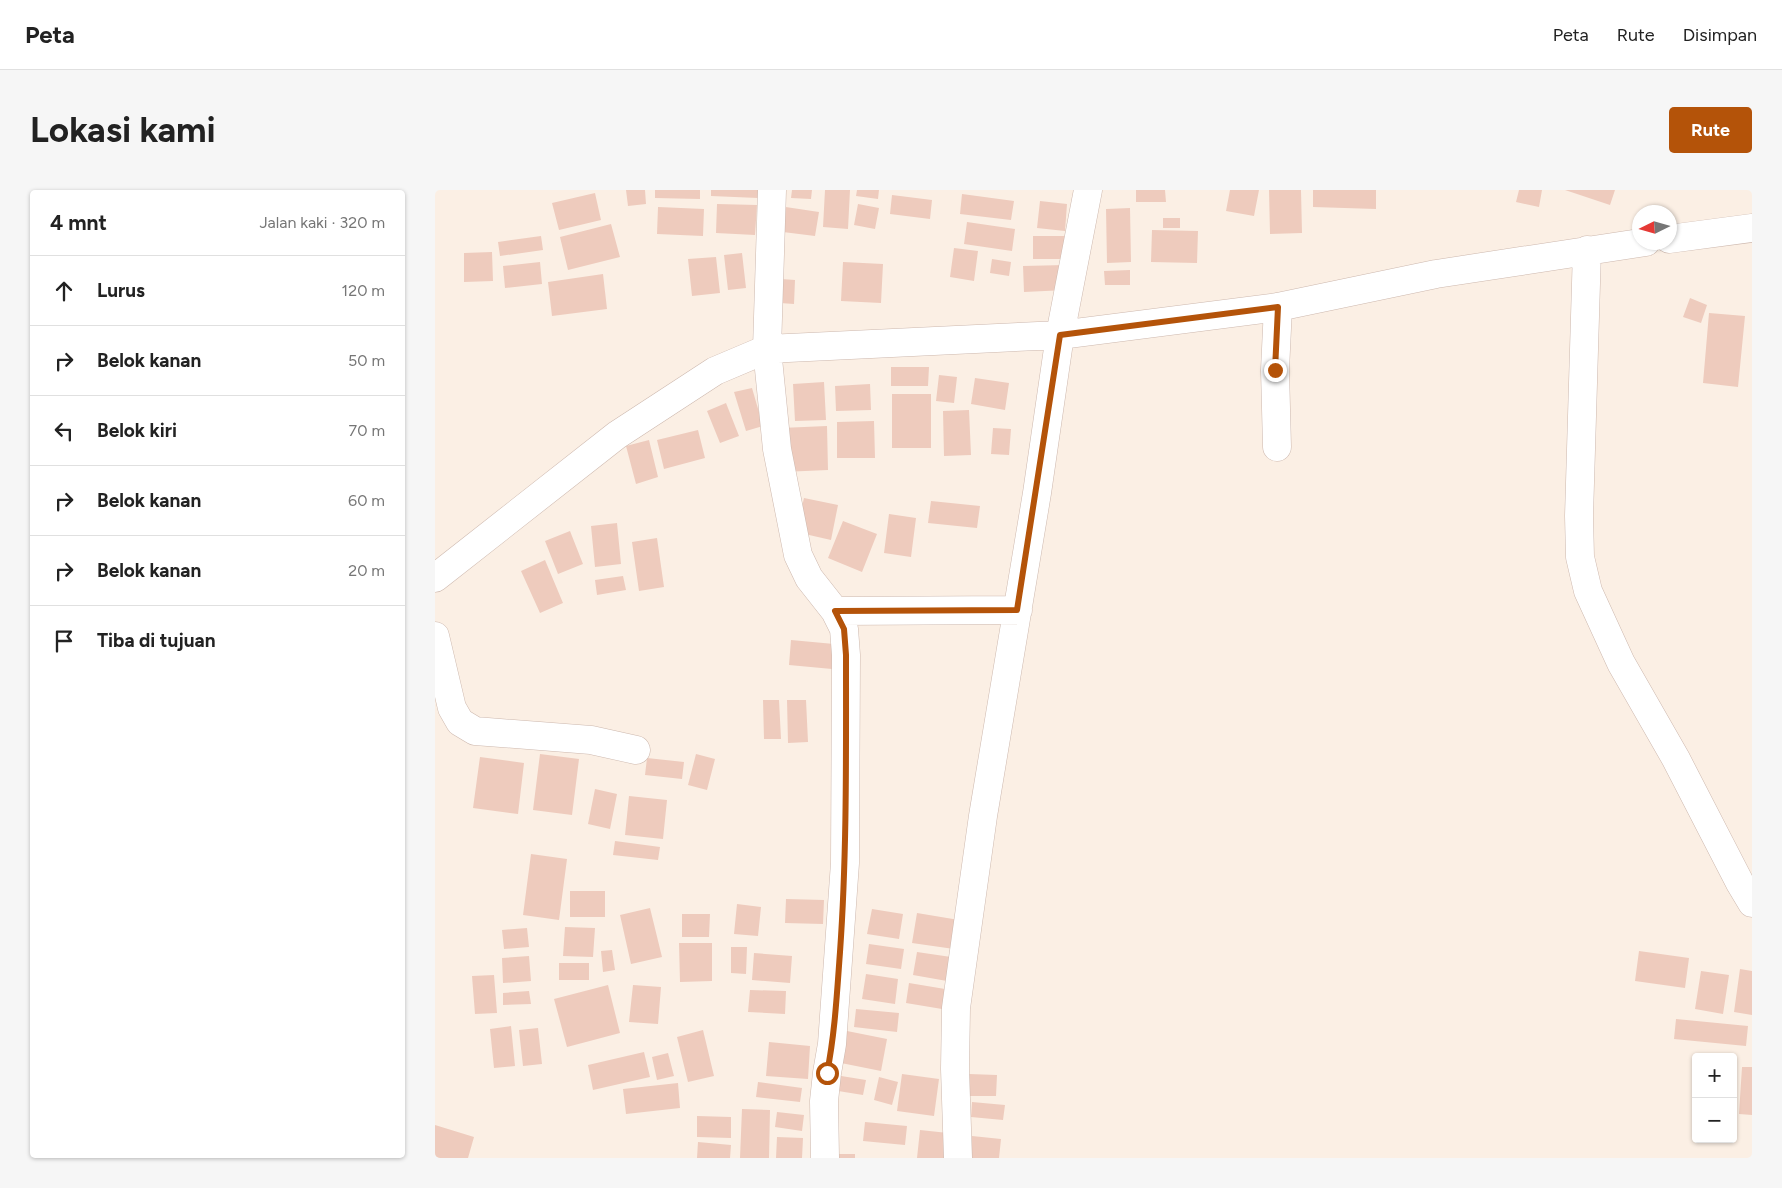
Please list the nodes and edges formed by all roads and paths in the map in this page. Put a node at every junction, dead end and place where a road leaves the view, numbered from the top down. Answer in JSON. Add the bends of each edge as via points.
{"nodes":[{"id":1,"x":772,"y":190,"type":"edge"},
{"id":2,"x":1088,"y":190,"type":"edge"},
{"id":3,"x":1752,"y":228,"type":"edge"},
{"id":4,"x":1677,"y":238,"type":"edge"},
{"id":5,"x":1632,"y":244,"type":"edge"},
{"id":6,"x":1587,"y":250,"type":"junction"},
{"id":7,"x":1278,"y":307,"type":"junction"},
{"id":8,"x":1060,"y":335,"type":"junction"},
{"id":9,"x":767,"y":349,"type":"junction"},
{"id":10,"x":1277,"y":447,"type":"dead end"},
{"id":11,"x":435,"y":578,"type":"edge"},
{"id":12,"x":1017,"y":610,"type":"junction"},
{"id":13,"x":835,"y":611,"type":"junction"},
{"id":14,"x":435,"y":636,"type":"edge"},
{"id":15,"x":636,"y":750,"type":"dead end"},
{"id":16,"x":1752,"y":903,"type":"edge"},
{"id":17,"x":825,"y":1158,"type":"edge"},
{"id":18,"x":958,"y":1158,"type":"edge"}],
"edges":[{"from":1,"to":9,"type":"street"},
{"from":2,"to":8,"type":"street"},
{"from":3,"to":4,"type":"street"},
{"from":5,"to":6,"type":"street"},
{"from":6,"to":7,"type":"street","via":[[1436,274]]},
{"from":6,"to":16,"type":"street","via":[[1579,516],[1580,557],[1588,591],[1621,663]]},
{"from":7,"to":8,"type":"street"},
{"from":7,"to":10,"type":"street","via":[[1275,370]]},
{"from":8,"to":9,"type":"street"},
{"from":8,"to":12,"type":"street"},
{"from":9,"to":11,"type":"street","via":[[715,371],[617,435]]},
{"from":9,"to":13,"type":"street","via":[[777,449],[798,555],[809,578]]},
{"from":12,"to":13,"type":"street"},
{"from":12,"to":18,"type":"street","via":[[956,1008]]},
{"from":13,"to":17,"type":"street","via":[[844,629],[846,655],[845,863],[835,1019],[824,1101]]},
{"from":14,"to":15,"type":"street","via":[[452,708],[460,722],[475,731],[591,740]]}]}
